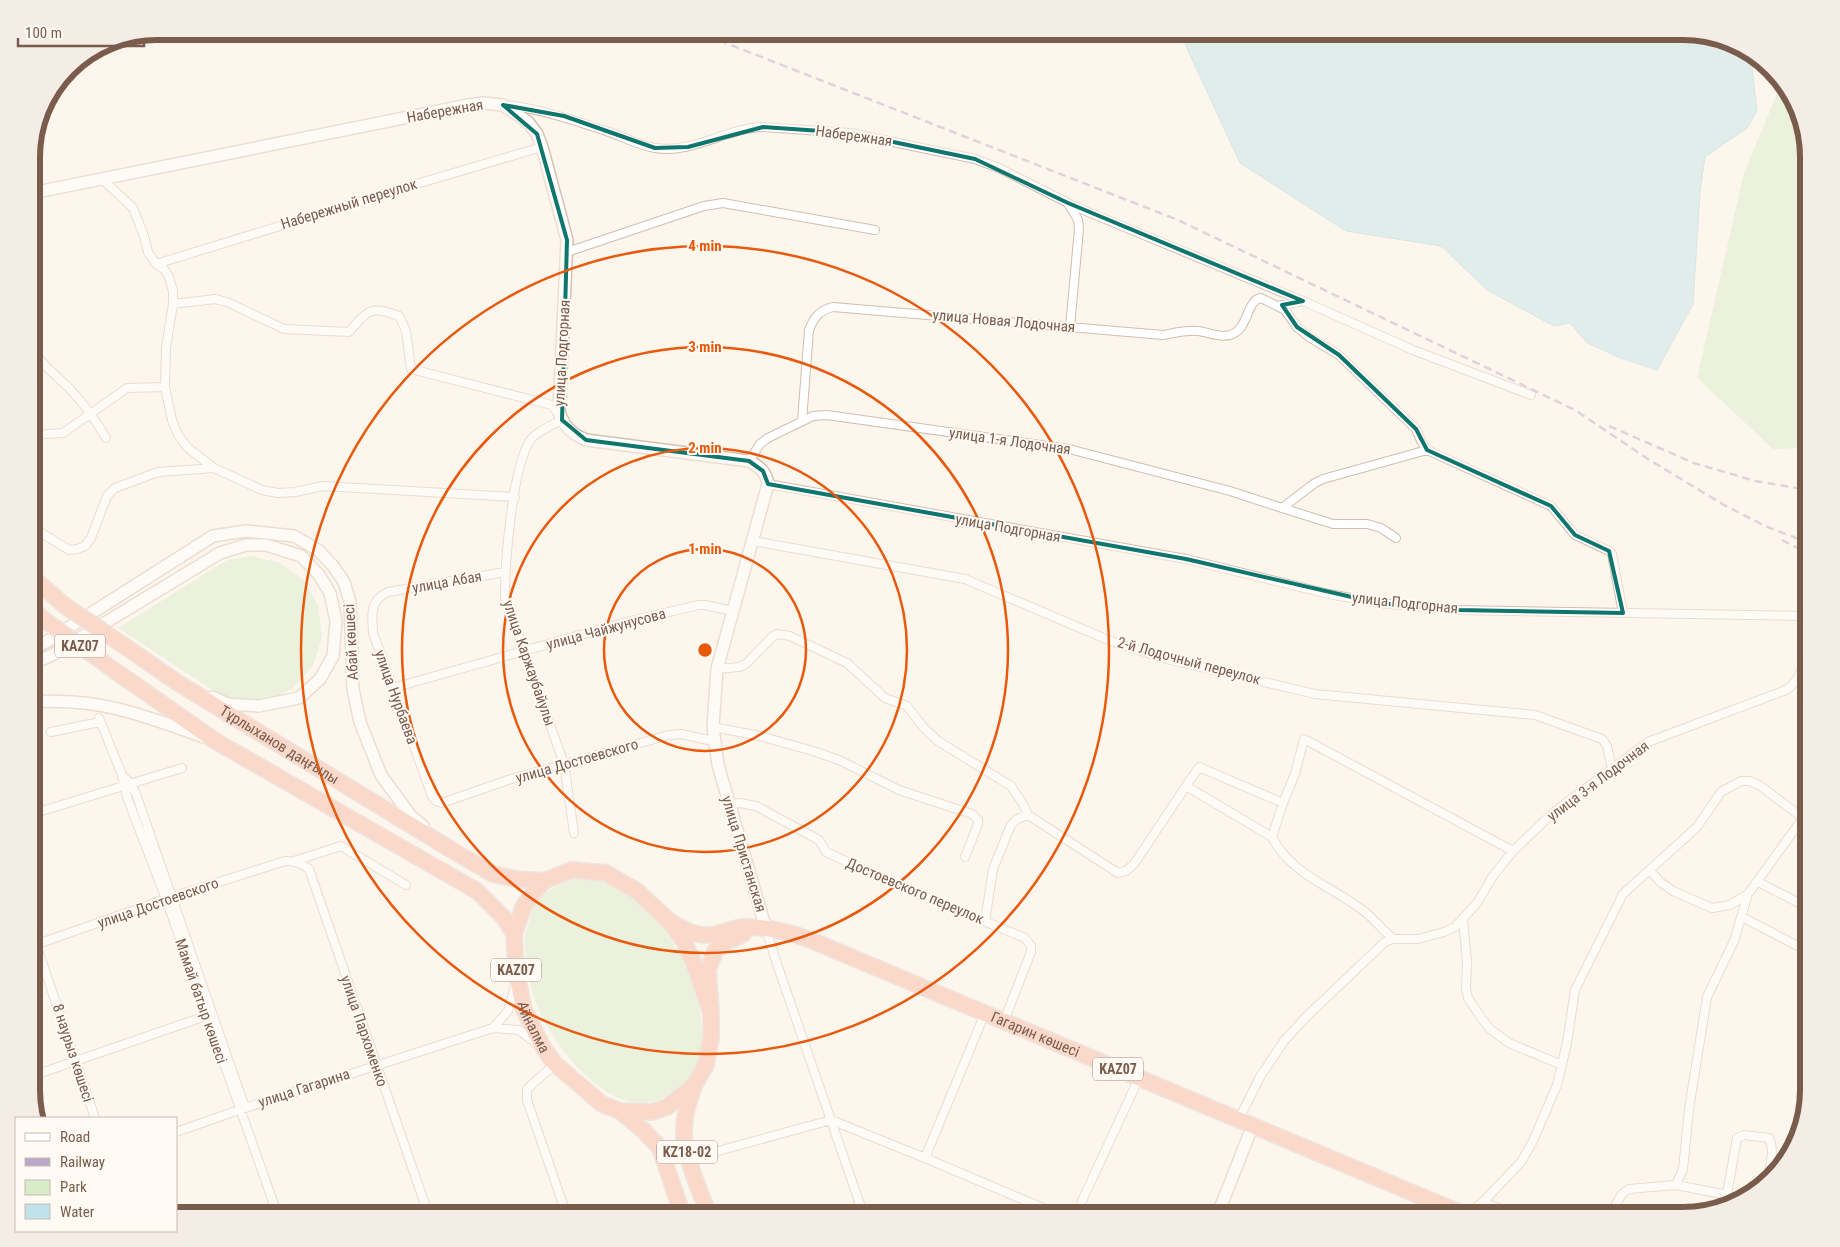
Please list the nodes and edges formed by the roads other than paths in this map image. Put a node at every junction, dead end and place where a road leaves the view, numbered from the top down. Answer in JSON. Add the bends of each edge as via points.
{"nodes":[{"id":1,"x":503,"y":105,"type":"junction"},
{"id":2,"x":542,"y":147,"type":"junction"},
{"id":3,"x":102,"y":178,"type":"junction"},
{"id":4,"x":40,"y":191,"type":"edge"},
{"id":5,"x":1068,"y":204,"type":"junction"},
{"id":6,"x":875,"y":230,"type":"dead end"},
{"id":7,"x":567,"y":252,"type":"junction"},
{"id":8,"x":156,"y":264,"type":"junction"},
{"id":9,"x":1302,"y":301,"type":"junction"},
{"id":10,"x":173,"y":304,"type":"junction"},
{"id":11,"x":1278,"y":306,"type":"junction"},
{"id":12,"x":1070,"y":327,"type":"junction"},
{"id":13,"x":40,"y":362,"type":"edge"},
{"id":14,"x":165,"y":387,"type":"junction"},
{"id":15,"x":1531,"y":396,"type":"dead end"},
{"id":16,"x":91,"y":412,"type":"junction"},
{"id":17,"x":562,"y":420,"type":"junction"},
{"id":18,"x":802,"y":421,"type":"junction"},
{"id":19,"x":40,"y":434,"type":"edge"},
{"id":20,"x":106,"y":438,"type":"dead end"},
{"id":21,"x":1427,"y":450,"type":"junction"},
{"id":22,"x":749,"y":462,"type":"junction"},
{"id":23,"x":214,"y":468,"type":"junction"},
{"id":24,"x":768,"y":484,"type":"junction"},
{"id":25,"x":515,"y":497,"type":"junction"},
{"id":26,"x":1282,"y":508,"type":"junction"},
{"id":27,"x":40,"y":532,"type":"edge"},
{"id":28,"x":1396,"y":538,"type":"dead end"},
{"id":29,"x":753,"y":540,"type":"junction"},
{"id":30,"x":505,"y":572,"type":"junction"},
{"id":31,"x":40,"y":584,"type":"edge"},
{"id":32,"x":388,"y":592,"type":"joint"},
{"id":33,"x":733,"y":611,"type":"junction"},
{"id":34,"x":1622,"y":613,"type":"junction"},
{"id":35,"x":40,"y":616,"type":"edge"},
{"id":36,"x":1800,"y":616,"type":"edge"},
{"id":37,"x":40,"y":645,"type":"edge"},
{"id":38,"x":523,"y":651,"type":"junction"},
{"id":39,"x":40,"y":660,"type":"edge"},
{"id":40,"x":717,"y":669,"type":"junction"},
{"id":41,"x":1800,"y":675,"type":"edge"},
{"id":42,"x":178,"y":683,"type":"junction"},
{"id":43,"x":393,"y":688,"type":"junction"},
{"id":44,"x":40,"y":702,"type":"edge"},
{"id":45,"x":713,"y":727,"type":"junction"},
{"id":46,"x":51,"y":732,"type":"dead end"},
{"id":47,"x":713,"y":741,"type":"junction"},
{"id":48,"x":217,"y":742,"type":"junction"},
{"id":49,"x":564,"y":764,"type":"junction"},
{"id":50,"x":182,"y":768,"type":"dead end"},
{"id":51,"x":1612,"y":769,"type":"junction"},
{"id":52,"x":127,"y":785,"type":"junction"},
{"id":53,"x":1186,"y":786,"type":"junction"},
{"id":54,"x":442,"y":803,"type":"joint"},
{"id":55,"x":1283,"y":803,"type":"junction"},
{"id":56,"x":729,"y":804,"type":"junction"},
{"id":57,"x":40,"y":812,"type":"edge"},
{"id":58,"x":1800,"y":813,"type":"edge"},
{"id":59,"x":1028,"y":815,"type":"junction"},
{"id":60,"x":1800,"y":825,"type":"edge"},
{"id":61,"x":574,"y":833,"type":"dead end"},
{"id":62,"x":1272,"y":837,"type":"junction"},
{"id":63,"x":1513,"y":851,"type":"junction"},
{"id":64,"x":455,"y":852,"type":"junction"},
{"id":65,"x":965,"y":857,"type":"dead end"},
{"id":66,"x":294,"y":861,"type":"junction"},
{"id":67,"x":1650,"y":870,"type":"junction"},
{"id":68,"x":544,"y":881,"type":"junction"},
{"id":69,"x":1758,"y":882,"type":"junction"},
{"id":70,"x":406,"y":885,"type":"dead end"},
{"id":71,"x":1748,"y":894,"type":"junction"},
{"id":72,"x":169,"y":898,"type":"junction"},
{"id":73,"x":1800,"y":903,"type":"edge"},
{"id":74,"x":1742,"y":917,"type":"junction"},
{"id":75,"x":1463,"y":920,"type":"junction"},
{"id":76,"x":669,"y":921,"type":"junction"},
{"id":77,"x":985,"y":921,"type":"junction"},
{"id":78,"x":766,"y":929,"type":"junction"},
{"id":79,"x":514,"y":934,"type":"junction"},
{"id":80,"x":1393,"y":939,"type":"junction"},
{"id":81,"x":40,"y":943,"type":"edge"},
{"id":82,"x":1800,"y":947,"type":"edge"},
{"id":83,"x":40,"y":961,"type":"edge"},
{"id":84,"x":516,"y":971,"type":"junction"},
{"id":85,"x":711,"y":1013,"type":"junction"},
{"id":86,"x":985,"y":1014,"type":"junction"},
{"id":87,"x":206,"y":1016,"type":"junction"},
{"id":88,"x":1004,"y":1021,"type":"junction"},
{"id":89,"x":493,"y":1028,"type":"junction"},
{"id":90,"x":544,"y":1049,"type":"junction"},
{"id":91,"x":76,"y":1060,"type":"junction"},
{"id":92,"x":555,"y":1064,"type":"junction"},
{"id":93,"x":376,"y":1065,"type":"junction"},
{"id":94,"x":1562,"y":1066,"type":"junction"},
{"id":95,"x":40,"y":1073,"type":"edge"},
{"id":96,"x":1139,"y":1078,"type":"junction"},
{"id":97,"x":694,"y":1086,"type":"junction"},
{"id":98,"x":242,"y":1109,"type":"junction"},
{"id":99,"x":620,"y":1111,"type":"junction"},
{"id":100,"x":95,"y":1117,"type":"edge"},
{"id":101,"x":1239,"y":1119,"type":"junction"},
{"id":102,"x":831,"y":1120,"type":"junction"},
{"id":103,"x":1253,"y":1125,"type":"junction"},
{"id":104,"x":178,"y":1131,"type":"edge"},
{"id":105,"x":925,"y":1158,"type":"junction"},
{"id":106,"x":689,"y":1159,"type":"junction"},
{"id":107,"x":1769,"y":1169,"type":"edge"},
{"id":108,"x":1676,"y":1184,"type":"junction"},
{"id":109,"x":1728,"y":1195,"type":"junction"},
{"id":110,"x":1727,"y":1198,"type":"edge"},
{"id":111,"x":1483,"y":1202,"type":"junction"},
{"id":112,"x":275,"y":1207,"type":"edge"},
{"id":113,"x":426,"y":1207,"type":"edge"},
{"id":114,"x":564,"y":1207,"type":"edge"},
{"id":115,"x":680,"y":1207,"type":"edge"},
{"id":116,"x":706,"y":1207,"type":"edge"},
{"id":117,"x":861,"y":1207,"type":"edge"},
{"id":118,"x":1041,"y":1207,"type":"edge"},
{"id":119,"x":1079,"y":1207,"type":"edge"},
{"id":120,"x":1221,"y":1207,"type":"edge"},
{"id":121,"x":1448,"y":1207,"type":"edge"},
{"id":122,"x":1477,"y":1207,"type":"edge"},
{"id":123,"x":1496,"y":1207,"type":"edge"},
{"id":124,"x":1614,"y":1207,"type":"edge"}],
"edges":[{"from":1,"to":2,"type":"street","name":"улица Подгорная","via":[[528,122]]},
{"from":1,"to":3,"type":"street","name":"Набережная","via":[[468,105]]},
{"from":1,"to":5,"type":"street","name":"Набережная","via":[[531,107],[564,116],[655,148],[688,147],[751,127],[850,133],[983,162]]},
{"from":2,"to":7,"type":"street","name":"улица Подгорная","via":[[567,240]]},
{"from":2,"to":8,"type":"street","name":"Набережный переулок"},
{"from":3,"to":4,"type":"street","name":"Набережная"},
{"from":3,"to":8,"type":"street","via":[[133,208],[148,252]]},
{"from":5,"to":9,"type":"street","name":"Набережная"},
{"from":5,"to":12,"type":"street","via":[[1078,220],[1079,229]]},
{"from":6,"to":7,"type":"street","via":[[723,203],[704,206]]},
{"from":7,"to":17,"type":"street","name":"улица Подгорная","via":[[559,411]]},
{"from":8,"to":10,"type":"street","via":[[169,277]]},
{"from":9,"to":11,"type":"street"},
{"from":9,"to":15,"type":"street","name":"Набережная","via":[[1413,350]]},
{"from":10,"to":14,"type":"street","via":[[166,348]]},
{"from":10,"to":17,"type":"street","via":[[215,299],[284,329],[349,332],[366,312],[382,310],[399,316],[406,331],[411,369],[552,405]]},
{"from":11,"to":12,"type":"street","name":"улица Новая Лодочная","via":[[1257,298],[1238,331],[1220,336],[1200,331],[1163,334]]},
{"from":11,"to":21,"type":"street","via":[[1285,310],[1297,327],[1339,355],[1395,408],[1416,429]]},
{"from":12,"to":18,"type":"street","name":"улица Новая Лодочная","via":[[833,307],[825,309],[813,320],[810,330]]},
{"from":13,"to":16,"type":"street"},
{"from":14,"to":16,"type":"street","via":[[127,388]]},
{"from":14,"to":23,"type":"street","via":[[178,435],[188,448]]},
{"from":16,"to":19,"type":"street","via":[[62,433]]},
{"from":16,"to":20,"type":"street"},
{"from":17,"to":22,"type":"street","name":"улица Подгорная","via":[[570,430],[586,440]]},
{"from":17,"to":25,"type":"street","name":"улица Каржаубайулы","via":[[542,430],[527,447]]},
{"from":18,"to":22,"type":"street","name":"улица 1-я Лодочная","via":[[760,444]]},
{"from":18,"to":26,"type":"street","name":"улица 1-я Лодочная","via":[[827,415],[1069,449],[1230,491]]},
{"from":21,"to":26,"type":"street","via":[[1323,479]]},
{"from":21,"to":34,"type":"street","via":[[1551,506],[1575,535],[1609,551]]},
{"from":22,"to":24,"type":"street","via":[[763,470]]},
{"from":23,"to":25,"type":"street","via":[[262,490],[278,493],[323,486]]},
{"from":23,"to":27,"type":"street","via":[[158,472],[115,488],[107,496],[91,538],[85,546],[77,549],[69,550]]},
{"from":24,"to":29,"type":"street","name":"улица Пристанская"},
{"from":24,"to":34,"type":"street","name":"улица Подгорная","via":[[1186,559],[1329,594],[1378,602],[1457,610]]},
{"from":25,"to":30,"type":"street","name":"улица Каржаубайулы"},
{"from":26,"to":28,"type":"street","name":"улица 1-я Лодочная","via":[[1333,524],[1367,524]]},
{"from":29,"to":33,"type":"street","name":"улица Пристанская"},
{"from":29,"to":51,"type":"street","name":"2-й Лодочный переулок","via":[[965,579],[1113,642],[1166,659],[1315,694],[1535,715],[1602,739],[1608,746]]},
{"from":30,"to":32,"type":"street","name":"улица Абая"},
{"from":30,"to":38,"type":"street","name":"улица Каржаубайулы","via":[[505,597]]},
{"from":31,"to":42,"type":"highway","name":"Тұрлыханов даңғылы","number":"KAZ07","bridge":true,"via":[[64,605]]},
{"from":32,"to":43,"type":"street","name":"улица Нурбаева","via":[[379,596],[373,607],[373,621]]},
{"from":33,"to":38,"type":"street","name":"улица Чайжунусова","via":[[699,605]]},
{"from":33,"to":40,"type":"street","name":"улица Пристанская"},
{"from":34,"to":36,"type":"street","name":"улица Подгорная"},
{"from":35,"to":48,"type":"highway","name":"Тұрлыханов даңғылы","number":"KAZ07","bridge":true},
{"from":37,"to":64,"type":"street","name":"Абай көшесі","via":[[213,536],[246,531],[294,536],[318,550],[344,582],[350,602],[353,689],[360,722],[381,775],[411,816]]},
{"from":38,"to":43,"type":"street","name":"улица Чайжунусова"},
{"from":38,"to":49,"type":"street","name":"улица Каржаубайулы"},
{"from":39,"to":42,"type":"street","name":"Абай көшесі","via":[[220,553],[246,545],[266,545],[301,556],[319,575],[330,593],[336,621],[333,656],[320,679],[299,698],[259,706],[228,704]]},
{"from":40,"to":45,"type":"street","name":"улица Пристанская"},
{"from":40,"to":59,"type":"street","via":[[740,667],[772,637],[777,634],[790,636],[847,663],[885,698],[907,706],[938,742],[1011,786]]},
{"from":41,"to":51,"type":"street","name":"улица 3-я Лодочная","via":[[1798,681],[1786,690],[1648,742]]},
{"from":42,"to":64,"type":"highway","name":"Тұрлыханов даңғылы","number":"KAZ07"},
{"from":43,"to":54,"type":"street","name":"улица Нурбаева","via":[[432,796]]},
{"from":44,"to":48,"type":"street","via":[[78,701],[111,706]]},
{"from":45,"to":47,"type":"street","name":"улица Пристанская"},
{"from":45,"to":65,"type":"street","via":[[814,751],[899,790],[972,814],[978,824]]},
{"from":46,"to":52,"type":"street","name":"Мамай батыр көшесі","via":[[100,720]]},
{"from":47,"to":49,"type":"street","name":"улица Достоевского","via":[[681,734],[669,735]]},
{"from":47,"to":56,"type":"street","name":"улица Пристанская"},
{"from":48,"to":79,"type":"highway","name":"Тұрлыханов даңғылы","number":"KAZ07","via":[[477,891],[505,919]]},
{"from":49,"to":54,"type":"street","name":"улица Достоевского"},
{"from":49,"to":61,"type":"street","name":"улица Каржаубайулы"},
{"from":50,"to":52,"type":"street"},
{"from":51,"to":63,"type":"street","name":"улица 3-я Лодочная","via":[[1554,812]]},
{"from":52,"to":57,"type":"street"},
{"from":52,"to":72,"type":"street","name":"Мамай батыр көшесі"},
{"from":53,"to":55,"type":"street","via":[[1199,767]]},
{"from":53,"to":59,"type":"street","via":[[1134,864],[1118,873]]},
{"from":53,"to":62,"type":"street"},
{"from":55,"to":62,"type":"street"},
{"from":55,"to":63,"type":"street","via":[[1304,740]]},
{"from":56,"to":77,"type":"street","name":"Достоевского переулок","via":[[756,806],[819,840],[826,852]]},
{"from":56,"to":78,"type":"street","name":"улица Пристанская"},
{"from":58,"to":67,"type":"street","via":[[1759,785],[1741,781],[1721,792],[1698,827]]},
{"from":59,"to":77,"type":"street","via":[[1012,825],[993,869]]},
{"from":60,"to":69,"type":"street"},
{"from":62,"to":80,"type":"street","via":[[1292,864],[1365,912]]},
{"from":63,"to":75,"type":"street","name":"улица 3-я Лодочная"},
{"from":64,"to":68,"type":"highway","name":"Тұрлыханов даңғылы","number":"KAZ07","via":[[493,874],[515,880]]},
{"from":66,"to":70,"type":"street","via":[[341,846]]},
{"from":66,"to":72,"type":"street","name":"улица Достоевского"},
{"from":66,"to":93,"type":"street","name":"улица Пархоменко","via":[[309,869]]},
{"from":67,"to":71,"type":"street","via":[[1660,882],[1676,892],[1712,908],[1730,905]]},
{"from":67,"to":94,"type":"street","via":[[1623,894],[1575,990]]},
{"from":68,"to":76,"type":"highway","name":"Айналма","number":"KAZ07","via":[[572,870],[606,873],[638,891]]},
{"from":68,"to":79,"type":"highway","name":"Айналма","number":"KAZ07","via":[[524,905]]},
{"from":69,"to":71,"type":"street"},
{"from":69,"to":73,"type":"street"},
{"from":71,"to":74,"type":"street"},
{"from":72,"to":81,"type":"street","name":"улица Достоевского"},
{"from":72,"to":87,"type":"street","name":"Мамай батыр көшесі"},
{"from":72,"to":98,"type":"street","name":"Мамай батыр көшесі"},
{"from":74,"to":82,"type":"street"},
{"from":74,"to":108,"type":"street","via":[[1707,997],[1683,1169]]},
{"from":75,"to":80,"type":"street","name":"улица 3-я Лодочная","via":[[1444,932]]},
{"from":75,"to":94,"type":"street","via":[[1467,993],[1482,1019],[1509,1043]]},
{"from":76,"to":78,"type":"highway","number":"KAZ07","via":[[698,935],[713,935],[738,927]]},
{"from":76,"to":85,"type":"highway","name":"Айналма","number":"KAZ07","via":[[684,941]]},
{"from":77,"to":88,"type":"street","name":"Достоевского переулок","via":[[1025,938],[1031,946]]},
{"from":78,"to":85,"type":"highway","number":"KAZ07","via":[[742,934],[715,951],[708,970]]},
{"from":78,"to":86,"type":"highway","name":"Гагарин көшесі","number":"KAZ07","via":[[808,938]]},
{"from":78,"to":102,"type":"street","name":"улица Пристанская"},
{"from":79,"to":84,"type":"highway","name":"Айналма","number":"KAZ07"},
{"from":80,"to":101,"type":"street","via":[[1385,942],[1284,1041],[1260,1077]]},
{"from":83,"to":91,"type":"street","name":"8 наурыз көшесі"},
{"from":84,"to":89,"type":"street","via":[[508,1011]]},
{"from":84,"to":90,"type":"highway","name":"Айналма","number":"KAZ07","via":[[524,1010]]},
{"from":85,"to":97,"type":"highway","name":"Айналма","number":"KAZ07","via":[[706,1065]]},
{"from":86,"to":88,"type":"highway","name":"Гагарин көшесі","number":"KAZ07"},
{"from":86,"to":105,"type":"street"},
{"from":87,"to":91,"type":"street"},
{"from":87,"to":98,"type":"street","name":"Мамай батыр көшесі"},
{"from":88,"to":96,"type":"highway","name":"Гагарин көшесі","number":"KAZ07"},
{"from":89,"to":90,"type":"street","name":"улица Гагарина","via":[[519,1030]]},
{"from":89,"to":93,"type":"street","name":"улица Гагарина"},
{"from":90,"to":92,"type":"highway","name":"Айналма","number":"KAZ07"},
{"from":91,"to":95,"type":"street"},
{"from":91,"to":100,"type":"street","name":"8 наурыз көшесі"},
{"from":92,"to":99,"type":"highway","name":"Айналма","number":"KAZ07","via":[[602,1104]]},
{"from":92,"to":114,"type":"street","via":[[527,1089],[527,1100]]},
{"from":93,"to":98,"type":"street","name":"улица Гагарина"},
{"from":93,"to":113,"type":"street","name":"улица Пархоменко"},
{"from":94,"to":111,"type":"street","via":[[1557,1085],[1521,1162]]},
{"from":96,"to":101,"type":"highway","name":"Гагарин көшесі","number":"KAZ07"},
{"from":96,"to":119,"type":"street"},
{"from":97,"to":99,"type":"highway","name":"Айналма","number":"KAZ07","via":[[667,1107],[652,1112]]},
{"from":97,"to":106,"type":"highway","number":"KZ18-02","via":[[683,1134]]},
{"from":98,"to":104,"type":"street","name":"улица Гагарина"},
{"from":98,"to":112,"type":"street","name":"Мамай батыр көшесі"},
{"from":99,"to":115,"type":"highway","number":"KZ18-02","via":[[660,1148]]},
{"from":101,"to":103,"type":"highway","name":"Гагарин көшесі","number":"KAZ07"},
{"from":102,"to":105,"type":"street"},
{"from":102,"to":106,"type":"street"},
{"from":102,"to":117,"type":"street","name":"улица Пристанская"},
{"from":103,"to":120,"type":"street"},
{"from":103,"to":121,"type":"highway","name":"Гагарин көшесі","number":"KAZ07"},
{"from":105,"to":118,"type":"street"},
{"from":106,"to":116,"type":"highway","number":"KZ18-02"},
{"from":107,"to":109,"type":"street","via":[[1772,1144],[1769,1138],[1744,1134],[1737,1138]]},
{"from":108,"to":109,"type":"street"},
{"from":108,"to":124,"type":"street","via":[[1629,1189]]},
{"from":109,"to":110,"type":"street"},
{"from":111,"to":122,"type":"street"},
{"from":111,"to":123,"type":"street"}]}
